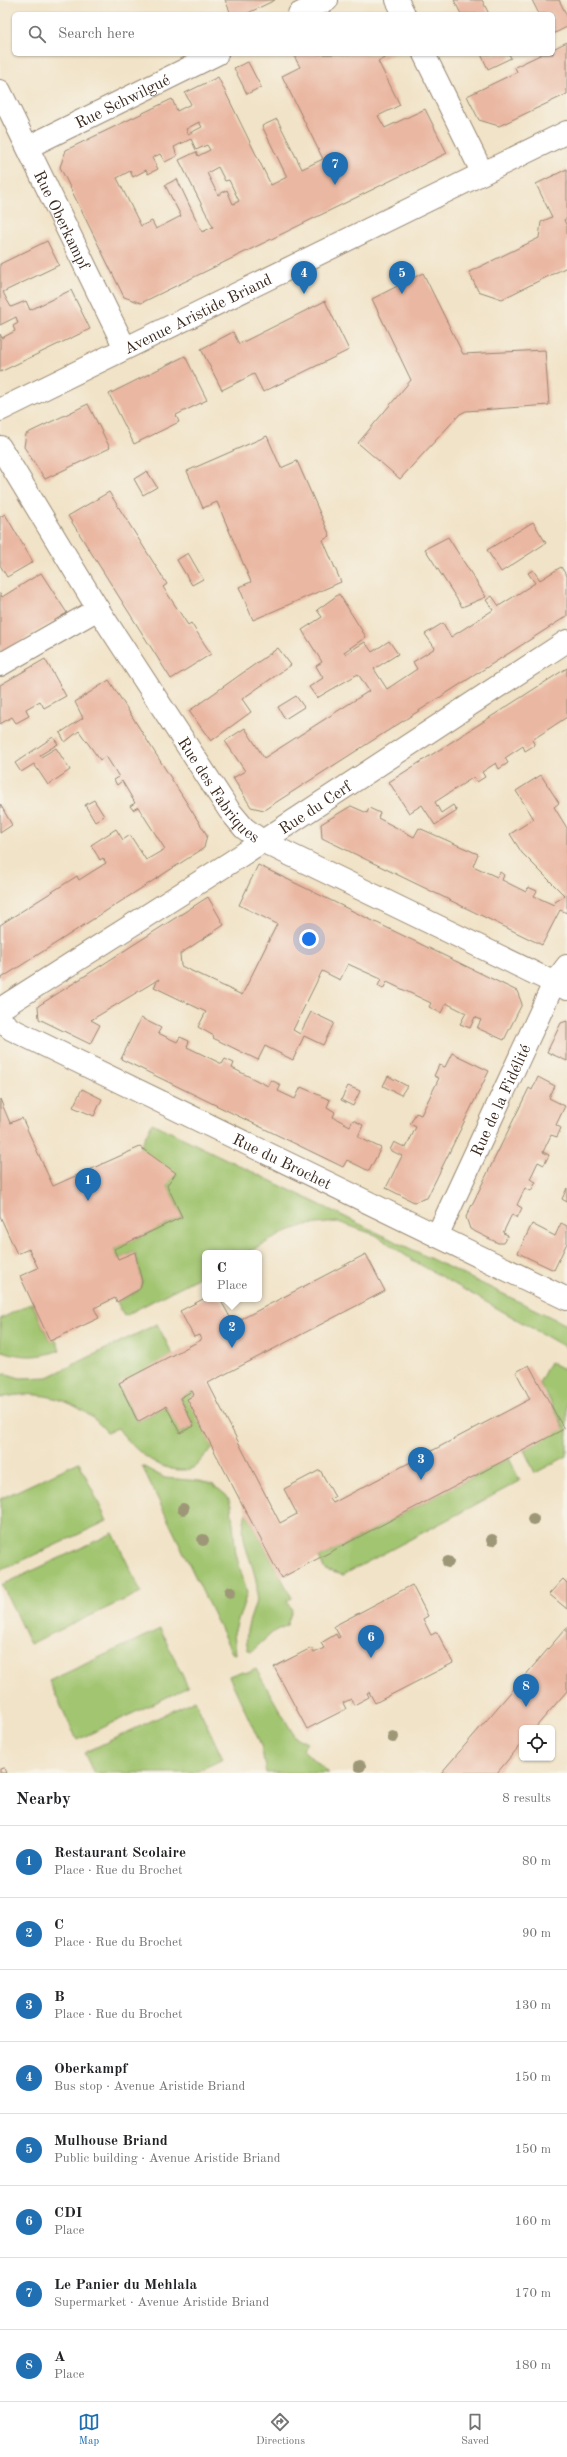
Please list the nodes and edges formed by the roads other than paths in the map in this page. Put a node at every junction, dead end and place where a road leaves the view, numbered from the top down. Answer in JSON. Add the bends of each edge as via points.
{"nodes":[{"id":1,"x":327,"y":0,"type":"edge"},
{"id":2,"x":397,"y":0,"type":"edge"},
{"id":3,"x":303,"y":12,"type":"edge"},
{"id":4,"x":403,"y":12,"type":"edge"},
{"id":5,"x":213,"y":56,"type":"edge"},
{"id":6,"x":425,"y":56,"type":"edge"},
{"id":7,"x":0,"y":91,"type":"edge"},
{"id":8,"x":567,"y":132,"type":"edge"},
{"id":9,"x":28,"y":147,"type":"junction"},
{"id":10,"x":482,"y":172,"type":"junction"},
{"id":11,"x":125,"y":348,"type":"junction"},
{"id":12,"x":0,"y":410,"type":"edge"},
{"id":13,"x":0,"y":447,"type":"edge"},
{"id":14,"x":98,"y":609,"type":"junction"},
{"id":15,"x":567,"y":641,"type":"edge"},
{"id":16,"x":0,"y":665,"type":"edge"},
{"id":17,"x":262,"y":841,"type":"junction"},
{"id":18,"x":567,"y":966,"type":"edge"},
{"id":19,"x":561,"y":986,"type":"edge"},
{"id":20,"x":0,"y":1009,"type":"edge"},
{"id":21,"x":0,"y":1020,"type":"edge"},
{"id":22,"x":437,"y":1236,"type":"junction"},
{"id":23,"x":567,"y":1299,"type":"edge"}],
"edges":[{"from":1,"to":3,"type":"street"},
{"from":2,"to":4,"type":"street"},
{"from":5,"to":9,"type":"street","name":"Rue Schwilgué"},
{"from":6,"to":10,"type":"street"},
{"from":7,"to":9,"type":"street","name":"Rue Oberkampf"},
{"from":8,"to":10,"type":"street","name":"Avenue Aristide Briand"},
{"from":9,"to":11,"type":"street","name":"Rue Oberkampf"},
{"from":10,"to":11,"type":"street","name":"Avenue Aristide Briand"},
{"from":11,"to":12,"type":"street","name":"Avenue Aristide Briand"},
{"from":13,"to":14,"type":"street","name":"Rue des Fabriques"},
{"from":14,"to":16,"type":"street"},
{"from":14,"to":17,"type":"street","name":"Rue des Fabriques","via":[[229,810],[244,828]]},
{"from":15,"to":17,"type":"street","name":"Rue du Cerf"},
{"from":17,"to":19,"type":"street","name":"Rue des Fabriques"},
{"from":17,"to":20,"type":"street","name":"Rue du Cerf"},
{"from":18,"to":19,"type":"street","name":"Rue de la Fidélité"},
{"from":19,"to":22,"type":"street","name":"Rue de la Fidélité"},
{"from":21,"to":22,"type":"street","name":"Rue du Brochet","via":[[11,1029]]},
{"from":22,"to":23,"type":"street","name":"Rue du Brochet"}]}
